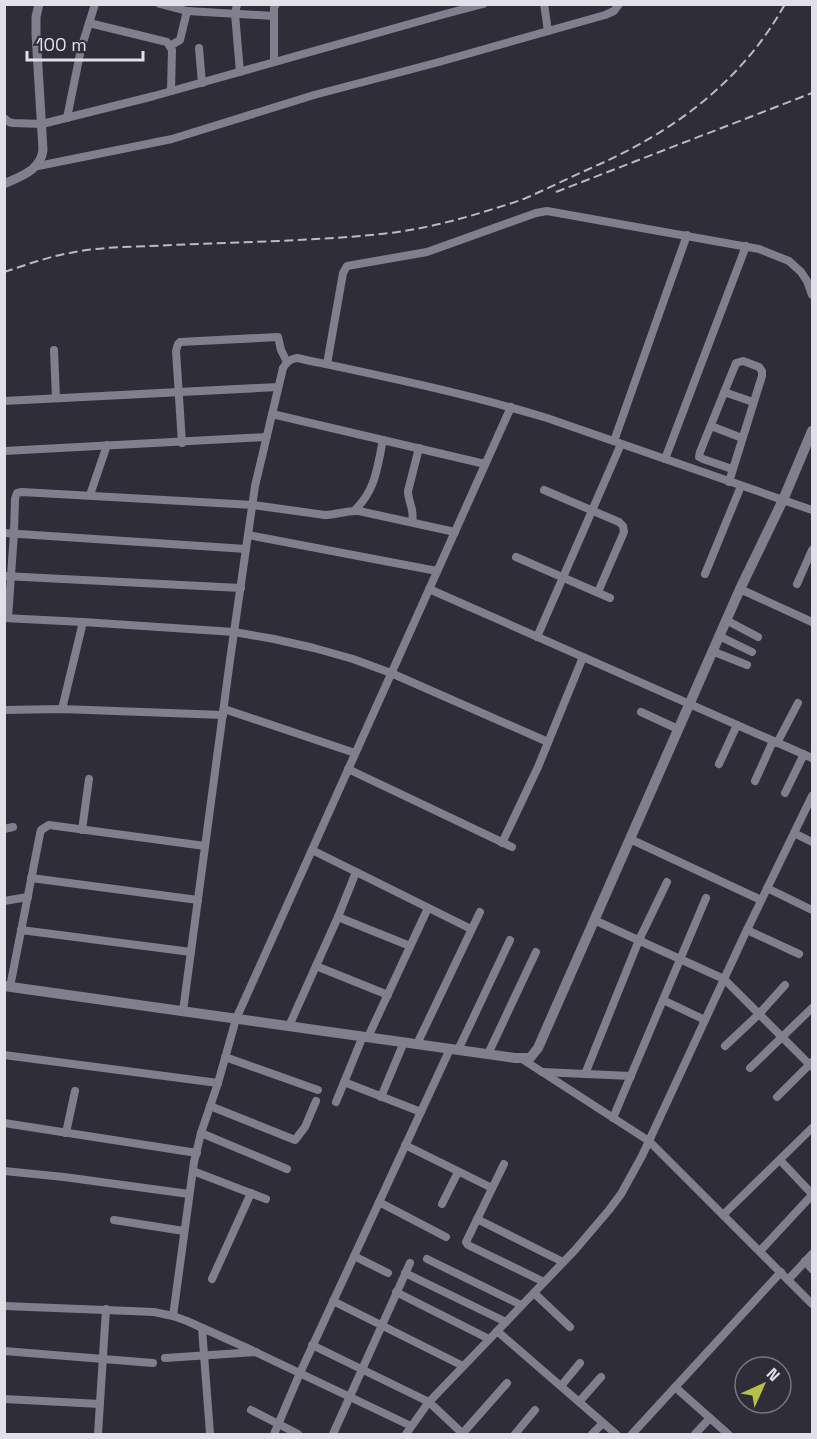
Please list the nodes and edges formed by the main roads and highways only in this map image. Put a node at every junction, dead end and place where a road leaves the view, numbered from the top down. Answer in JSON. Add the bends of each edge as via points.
{"nodes":[{"id":1,"x":813,"y":431,"type":"edge"},
{"id":2,"x":7,"y":986,"type":"edge"}],
"edges":[{"from":1,"to":2,"type":"main road","via":[[538,1048],[530,1058]]}]}
